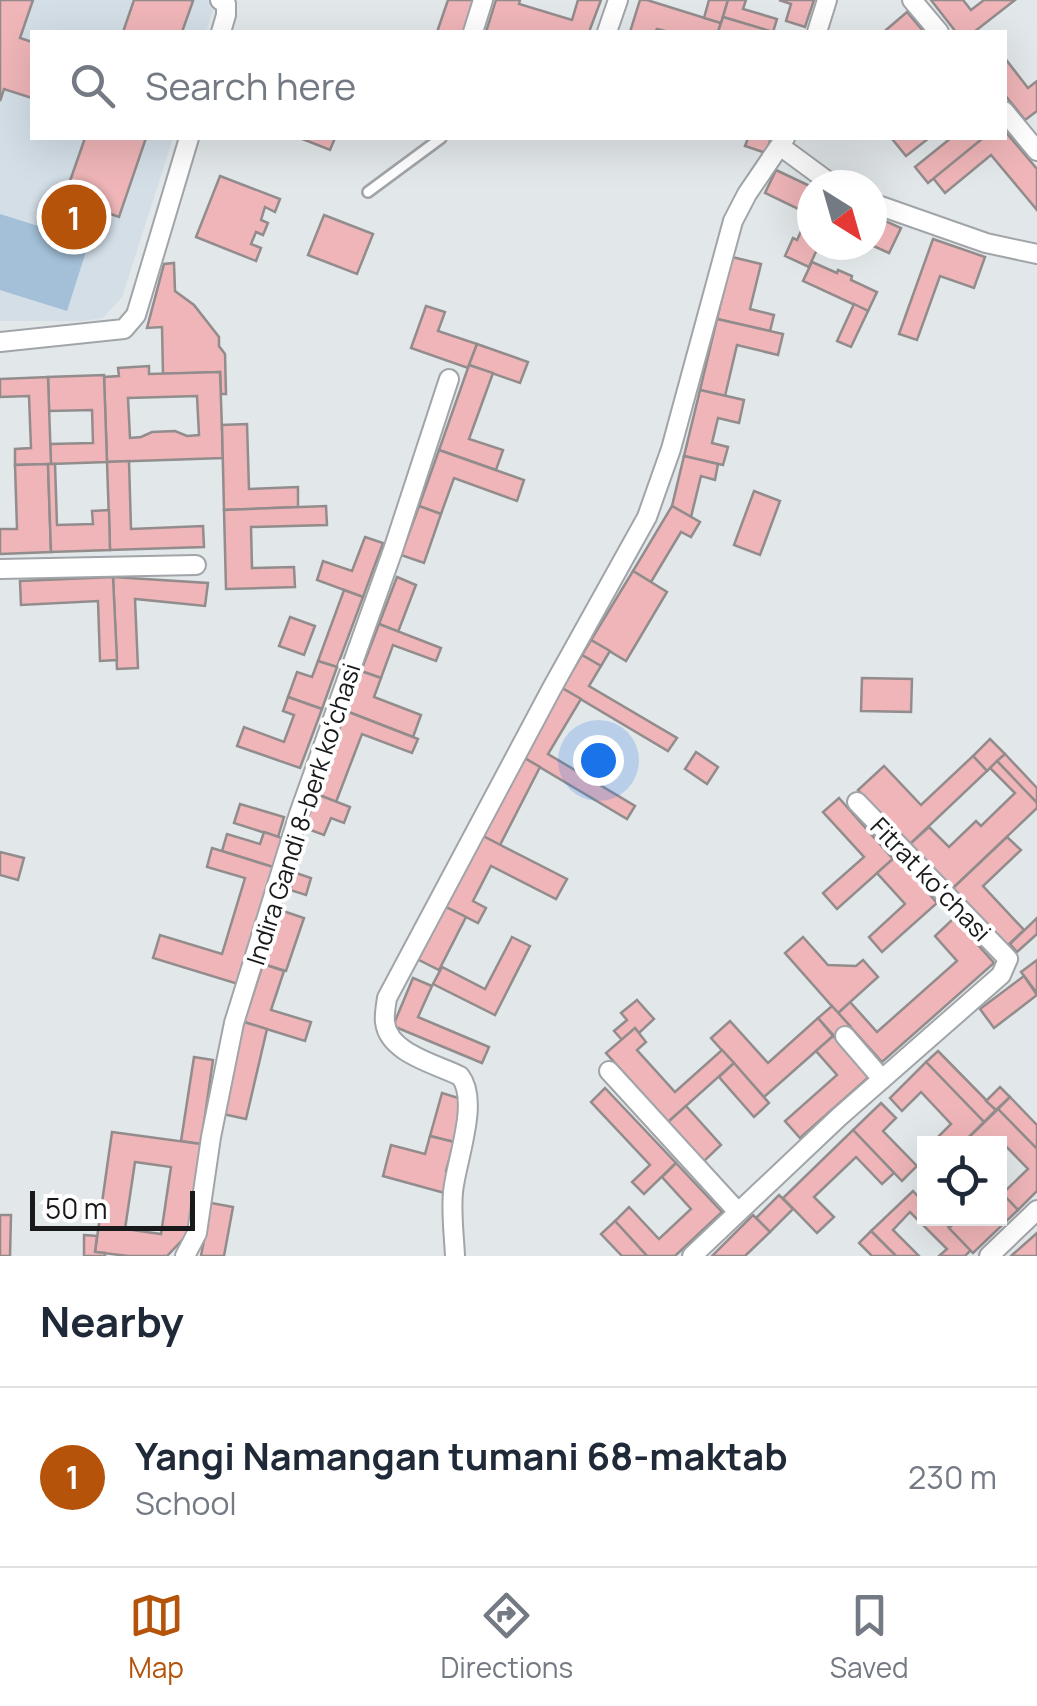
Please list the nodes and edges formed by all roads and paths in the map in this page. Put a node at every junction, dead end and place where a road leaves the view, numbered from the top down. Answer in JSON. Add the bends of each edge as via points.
{"nodes":[{"id":1,"x":220,"y":0,"type":"edge"},
{"id":2,"x":483,"y":0,"type":"edge"},
{"id":3,"x":618,"y":0,"type":"edge"},
{"id":4,"x":827,"y":0,"type":"edge"},
{"id":5,"x":912,"y":0,"type":"edge"},
{"id":6,"x":222,"y":30,"type":"edge"},
{"id":7,"x":474,"y":30,"type":"edge"},
{"id":8,"x":607,"y":30,"type":"edge"},
{"id":9,"x":818,"y":30,"type":"edge"},
{"id":10,"x":937,"y":30,"type":"edge"},
{"id":11,"x":1007,"y":116,"type":"edge"},
{"id":12,"x":189,"y":140,"type":"edge"},
{"id":13,"x":438,"y":140,"type":"edge"},
{"id":14,"x":782,"y":142,"type":"edge"},
{"id":15,"x":1037,"y":151,"type":"edge"},
{"id":16,"x":815,"y":170,"type":"edge"},
{"id":17,"x":368,"y":192,"type":"dead end"},
{"id":18,"x":887,"y":208,"type":"edge"},
{"id":19,"x":1037,"y":254,"type":"edge"},
{"id":20,"x":0,"y":342,"type":"edge"},
{"id":21,"x":449,"y":379,"type":"dead end"},
{"id":22,"x":196,"y":565,"type":"dead end"},
{"id":23,"x":0,"y":569,"type":"edge"},
{"id":24,"x":857,"y":802,"type":"dead end"},
{"id":25,"x":845,"y":1036,"type":"dead end"},
{"id":26,"x":609,"y":1071,"type":"dead end"},
{"id":27,"x":882,"y":1079,"type":"junction"},
{"id":28,"x":1037,"y":1210,"type":"edge"},
{"id":29,"x":738,"y":1212,"type":"junction"},
{"id":30,"x":186,"y":1256,"type":"edge"},
{"id":31,"x":456,"y":1256,"type":"edge"},
{"id":32,"x":692,"y":1256,"type":"edge"},
{"id":33,"x":988,"y":1256,"type":"edge"}],
"edges":[{"from":1,"to":6,"type":"street","via":[[226,4]]},
{"from":2,"to":7,"type":"street"},
{"from":3,"to":8,"type":"street"},
{"from":4,"to":9,"type":"street"},
{"from":5,"to":10,"type":"street"},
{"from":11,"to":15,"type":"street"},
{"from":12,"to":20,"type":"street","via":[[136,315],[124,329]]},
{"from":13,"to":17,"type":"lane"},
{"from":14,"to":16,"type":"street"},
{"from":14,"to":31,"type":"street","via":[[733,221],[648,517],[387,998],[385,1023],[400,1048],[466,1084],[452,1195]]},
{"from":18,"to":19,"type":"street"},
{"from":21,"to":30,"type":"street","name":"Indira Gandi 8-berk koʻchasi","via":[[234,1023],[197,1233]]},
{"from":22,"to":23,"type":"street"},
{"from":24,"to":27,"type":"street","name":"Fitrat koʻchasi","via":[[1008,959],[1001,975]]},
{"from":25,"to":27,"type":"street"},
{"from":26,"to":29,"type":"street"},
{"from":27,"to":29,"type":"street","name":"Fitrat koʻchasi"},
{"from":28,"to":33,"type":"street"},
{"from":29,"to":32,"type":"street","name":"Fitrat koʻchasi"}]}
